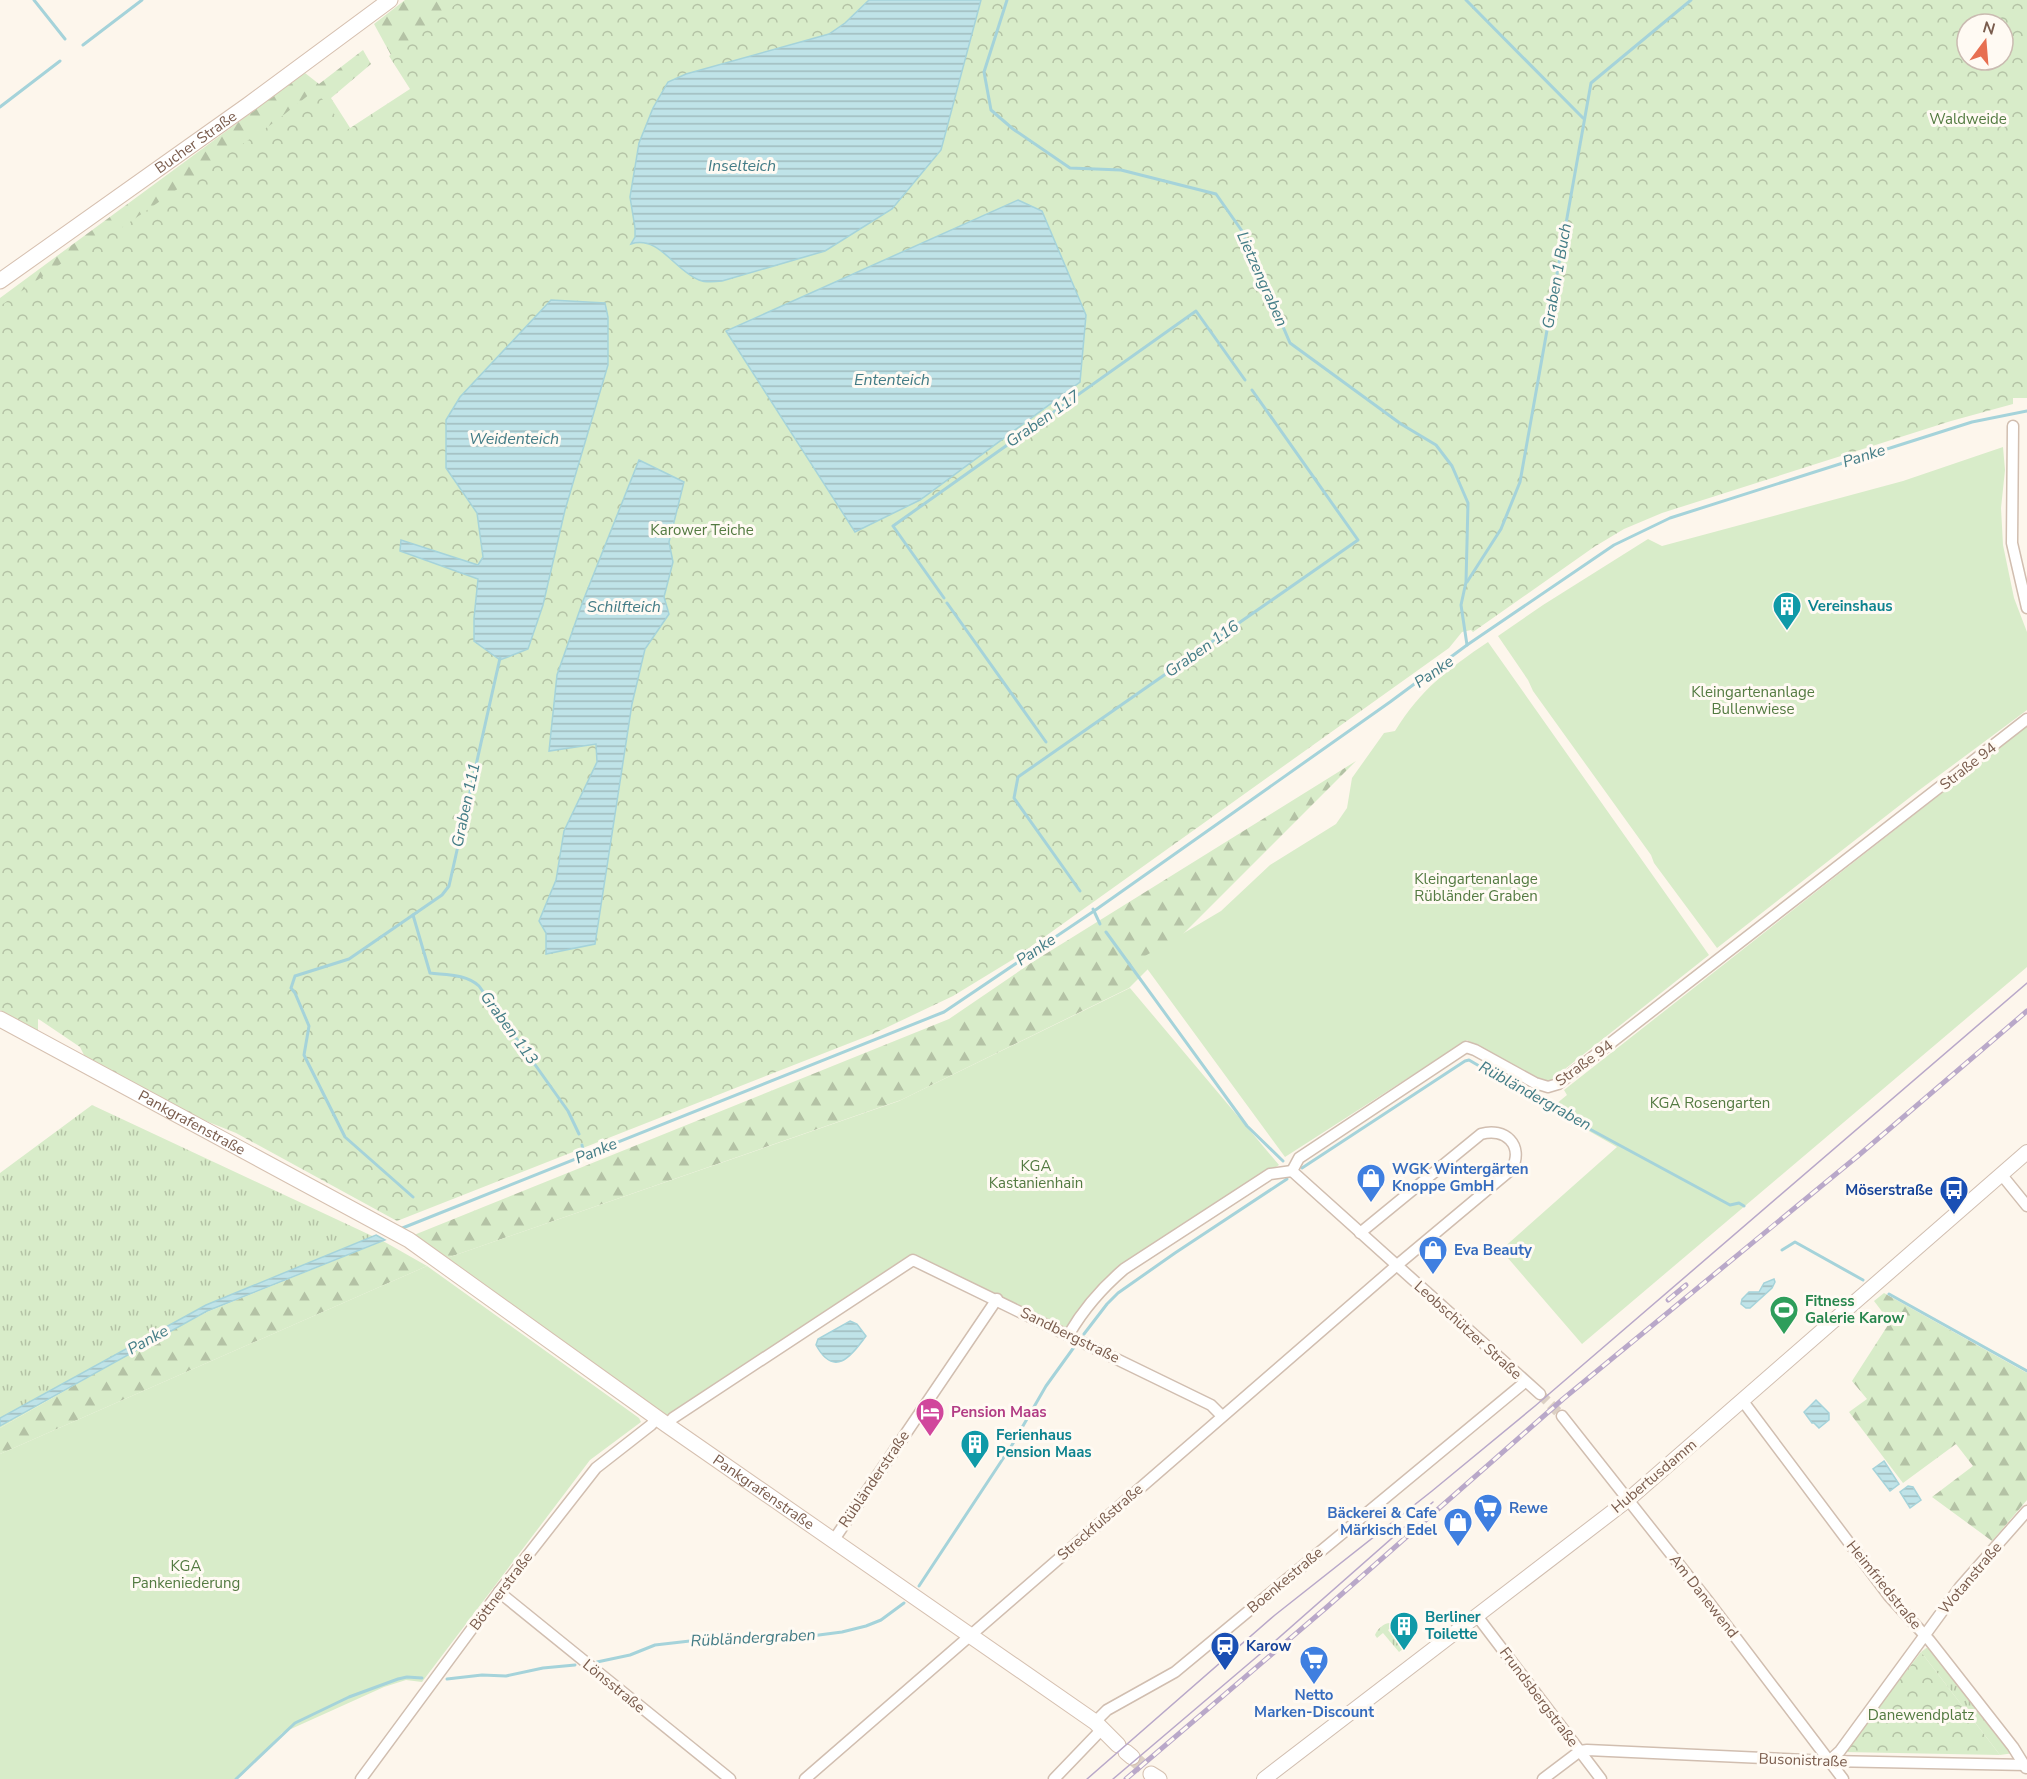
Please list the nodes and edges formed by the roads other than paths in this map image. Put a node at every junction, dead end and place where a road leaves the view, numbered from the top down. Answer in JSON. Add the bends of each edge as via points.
{"nodes":[{"id":1,"x":390,"y":0,"type":"edge"},
{"id":2,"x":0,"y":281,"type":"edge"},
{"id":3,"x":2013,"y":426,"type":"dead end"},
{"id":4,"x":2027,"y":608,"type":"edge"},
{"id":5,"x":2027,"y":719,"type":"edge"},
{"id":6,"x":0,"y":1019,"type":"edge"},
{"id":7,"x":2027,"y":1152,"type":"edge"},
{"id":8,"x":1292,"y":1171,"type":"junction"},
{"id":9,"x":2001,"y":1174,"type":"junction"},
{"id":10,"x":2027,"y":1206,"type":"edge"},
{"id":11,"x":1360,"y":1233,"type":"junction"},
{"id":12,"x":913,"y":1260,"type":"joint"},
{"id":13,"x":1396,"y":1266,"type":"junction"},
{"id":14,"x":997,"y":1299,"type":"junction"},
{"id":15,"x":1069,"y":1334,"type":"junction"},
{"id":16,"x":1525,"y":1382,"type":"junction"},
{"id":17,"x":1540,"y":1394,"type":"tunnel mouth"},
{"id":18,"x":1742,"y":1401,"type":"junction"},
{"id":19,"x":1222,"y":1416,"type":"junction"},
{"id":20,"x":1562,"y":1416,"type":"tunnel mouth"},
{"id":21,"x":662,"y":1421,"type":"junction"},
{"id":22,"x":1629,"y":1499,"type":"junction"},
{"id":23,"x":2025,"y":1518,"type":"edge"},
{"id":24,"x":833,"y":1540,"type":"junction"},
{"id":25,"x":500,"y":1592,"type":"junction"},
{"id":26,"x":1477,"y":1616,"type":"junction"},
{"id":27,"x":970,"y":1635,"type":"junction"},
{"id":28,"x":1924,"y":1635,"type":"junction"},
{"id":29,"x":1099,"y":1725,"type":"junction"},
{"id":30,"x":1125,"y":1751,"type":"tunnel mouth"},
{"id":31,"x":1580,"y":1751,"type":"junction"},
{"id":32,"x":1829,"y":1761,"type":"junction"},
{"id":33,"x":2026,"y":1767,"type":"edge"},
{"id":34,"x":361,"y":1779,"type":"edge"},
{"id":35,"x":730,"y":1779,"type":"edge"},
{"id":36,"x":805,"y":1779,"type":"edge"},
{"id":37,"x":1054,"y":1779,"type":"edge"},
{"id":38,"x":1264,"y":1779,"type":"edge"},
{"id":39,"x":1543,"y":1779,"type":"edge"},
{"id":40,"x":1601,"y":1779,"type":"edge"},
{"id":41,"x":1842,"y":1779,"type":"edge"}],
"edges":[{"from":1,"to":2,"type":"main road","name":"Bucher Straße"},
{"from":3,"to":4,"type":"street","via":[[2012,543]]},
{"from":5,"to":8,"type":"street","name":"Straße 94","via":[[1558,1084],[1548,1087],[1535,1083],[1466,1047],[1299,1158]]},
{"from":6,"to":21,"type":"main road","name":"Pankgrafenstraße","via":[[408,1240]]},
{"from":7,"to":9,"type":"street","name":"Hubertusdamm"},
{"from":8,"to":11,"type":"street","name":"Leobschützer Straße"},
{"from":8,"to":15,"type":"street","via":[[1270,1174],[1124,1269],[1103,1289]]},
{"from":9,"to":10,"type":"street"},
{"from":9,"to":18,"type":"street","name":"Hubertusdamm"},
{"from":11,"to":13,"type":"street","name":"Leobschützer Straße"},
{"from":11,"to":13,"type":"street","via":[[1481,1134],[1494,1131],[1510,1140],[1516,1152],[1512,1169]]},
{"from":12,"to":14,"type":"street","name":"Sandbergstraße"},
{"from":12,"to":21,"type":"street","name":"Böttnerstraße","via":[[673,1418]]},
{"from":13,"to":16,"type":"street","name":"Leobschützer Straße"},
{"from":13,"to":19,"type":"street","name":"Streckfußstraße"},
{"from":14,"to":15,"type":"street","name":"Sandbergstraße"},
{"from":14,"to":24,"type":"street","name":"Rübländerstraße"},
{"from":15,"to":19,"type":"street","name":"Sandbergstraße","via":[[1211,1405]]},
{"from":16,"to":17,"type":"street","name":"Leobschützer Straße"},
{"from":16,"to":29,"type":"street","name":"Boenkestraße","via":[[1175,1672],[1107,1710]]},
{"from":18,"to":22,"type":"street","name":"Hubertusdamm"},
{"from":18,"to":28,"type":"street","name":"Heimfriedstraße","via":[[1889,1596]]},
{"from":19,"to":27,"type":"street","name":"Streckfußstraße"},
{"from":20,"to":22,"type":"street","name":"Am Danewend"},
{"from":21,"to":24,"type":"main road","name":"Pankgrafenstraße"},
{"from":21,"to":25,"type":"street","name":"Böttnerstraße","via":[[651,1425],[596,1468]]},
{"from":22,"to":26,"type":"street","name":"Hubertusdamm"},
{"from":22,"to":32,"type":"street","name":"Am Danewend"},
{"from":23,"to":28,"type":"street","name":"Wotanstraße","via":[[1960,1587]]},
{"from":24,"to":27,"type":"main road","name":"Pankgrafenstraße"},
{"from":25,"to":34,"type":"street","name":"Böttnerstraße"},
{"from":25,"to":35,"type":"street","name":"Lönsstraße"},
{"from":26,"to":31,"type":"street","name":"Frundsbergstraße"},
{"from":26,"to":38,"type":"street","name":"Hubertusdamm"},
{"from":27,"to":29,"type":"main road","name":"Pankgrafenstraße"},
{"from":27,"to":36,"type":"street","name":"Streckfußstraße"},
{"from":28,"to":32,"type":"street","name":"Wotanstraße"},
{"from":28,"to":33,"type":"street","name":"Heimfriedstraße"},
{"from":29,"to":30,"type":"main road","name":"Pankgrafenstraße"},
{"from":29,"to":37,"type":"street","name":"Boenkestraße"},
{"from":31,"to":32,"type":"street","name":"Busonistraße"},
{"from":31,"to":39,"type":"street"},
{"from":31,"to":40,"type":"street","name":"Frundsbergstraße"},
{"from":32,"to":33,"type":"street","name":"Busonistraße"},
{"from":32,"to":41,"type":"street","name":"Am Danewend"}]}
